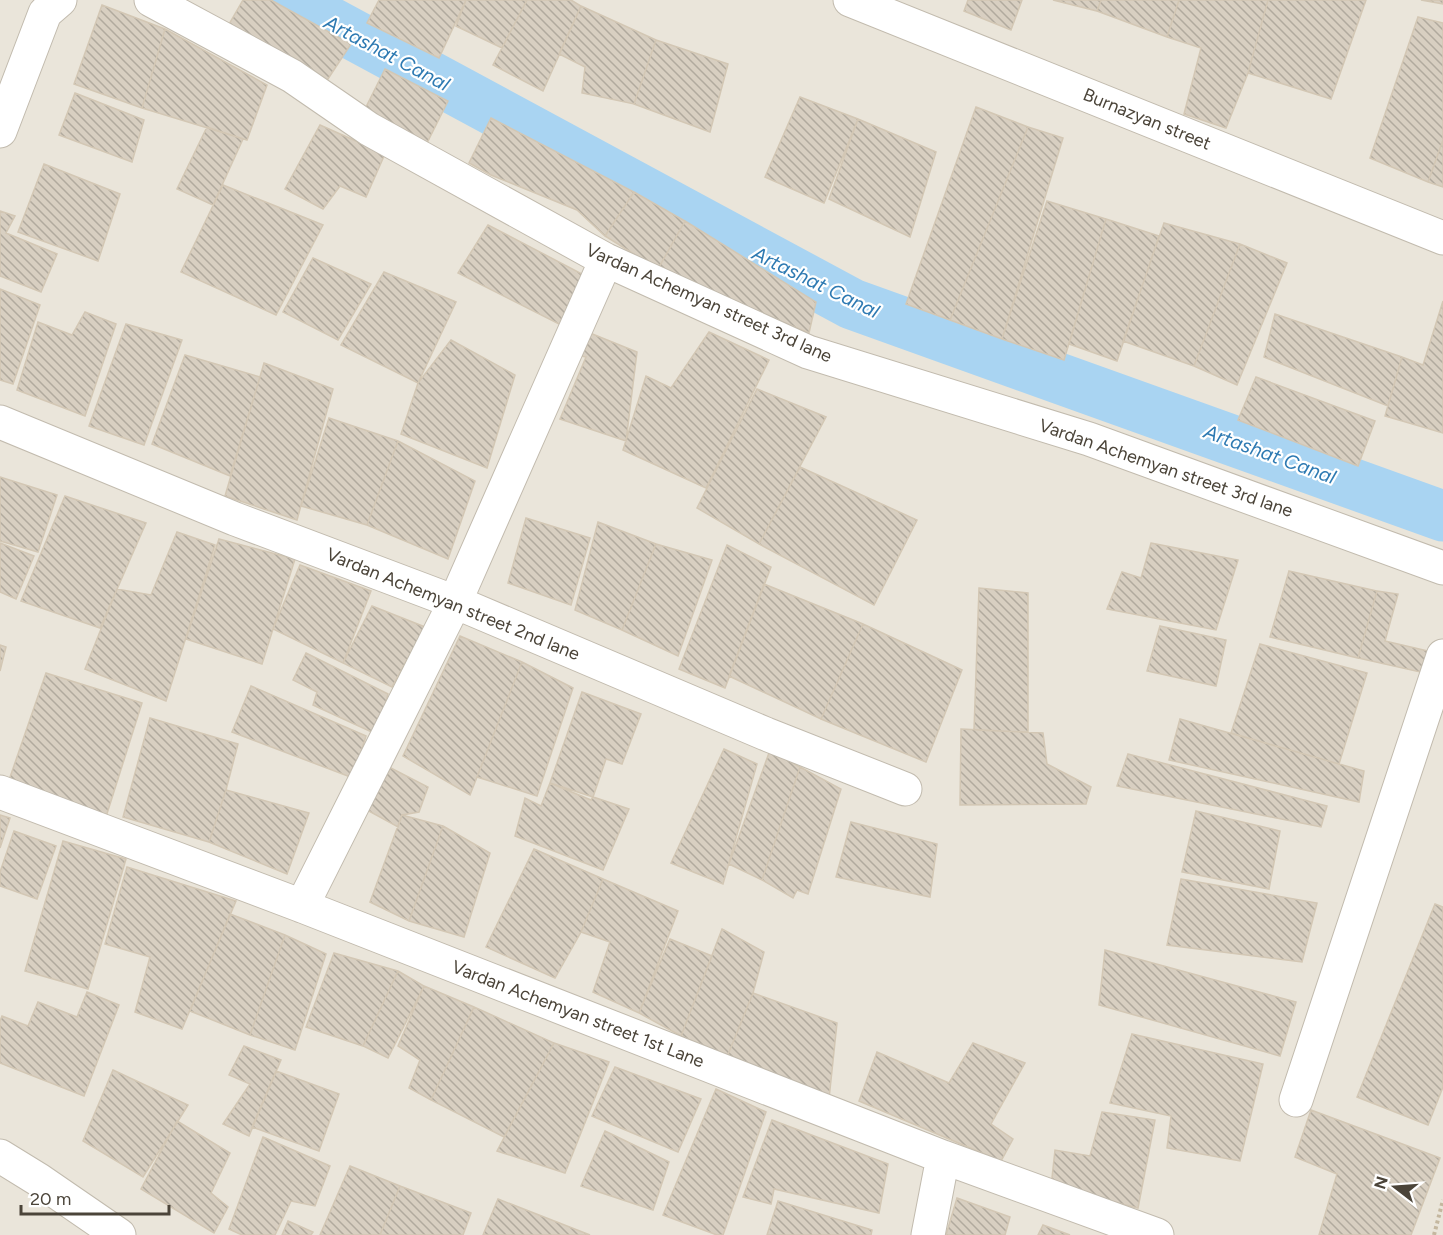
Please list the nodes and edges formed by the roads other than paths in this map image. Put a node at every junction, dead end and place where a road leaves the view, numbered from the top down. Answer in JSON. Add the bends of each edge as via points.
{"nodes":[{"id":1,"x":60,"y":0,"type":"edge"},
{"id":2,"x":151,"y":0,"type":"edge"},
{"id":3,"x":850,"y":0,"type":"edge"},
{"id":4,"x":0,"y":131,"type":"edge"},
{"id":5,"x":1443,"y":238,"type":"edge"},
{"id":6,"x":606,"y":260,"type":"junction"},
{"id":7,"x":0,"y":422,"type":"edge"},
{"id":8,"x":1443,"y":568,"type":"edge"},
{"id":9,"x":454,"y":602,"type":"junction"},
{"id":10,"x":1443,"y":656,"type":"edge"},
{"id":11,"x":905,"y":789,"type":"dead end"},
{"id":12,"x":0,"y":792,"type":"edge"},
{"id":13,"x":302,"y":906,"type":"junction"},
{"id":14,"x":1296,"y":1100,"type":"dead end"},
{"id":15,"x":0,"y":1156,"type":"edge"},
{"id":16,"x":943,"y":1158,"type":"junction"},
{"id":17,"x":119,"y":1235,"type":"edge"},
{"id":18,"x":928,"y":1235,"type":"edge"},
{"id":19,"x":1157,"y":1235,"type":"edge"}],
"edges":[{"from":1,"to":4,"type":"street","via":[[45,13]]},
{"from":2,"to":6,"type":"street","name":"Vardan Achemyan street 3rd lane","via":[[292,76],[369,129]]},
{"from":3,"to":5,"type":"street","name":"Burnazyan street"},
{"from":6,"to":8,"type":"street","name":"Vardan Achemyan street 3rd lane","via":[[808,351],[1089,439]]},
{"from":6,"to":9,"type":"street"},
{"from":7,"to":9,"type":"street","name":"Vardan Achemyan street 2nd lane","via":[[235,519]]},
{"from":9,"to":11,"type":"street","name":"Vardan Achemyan street 2nd lane"},
{"from":9,"to":13,"type":"street"},
{"from":10,"to":14,"type":"street"},
{"from":12,"to":13,"type":"street","name":"Vardan Achemyan street 1st Lane"},
{"from":13,"to":16,"type":"street","name":"Vardan Achemyan street 1st Lane"},
{"from":15,"to":17,"type":"street"},
{"from":16,"to":18,"type":"street"},
{"from":16,"to":19,"type":"street","name":"Vardan Achemyan street 1st Lane"}]}
